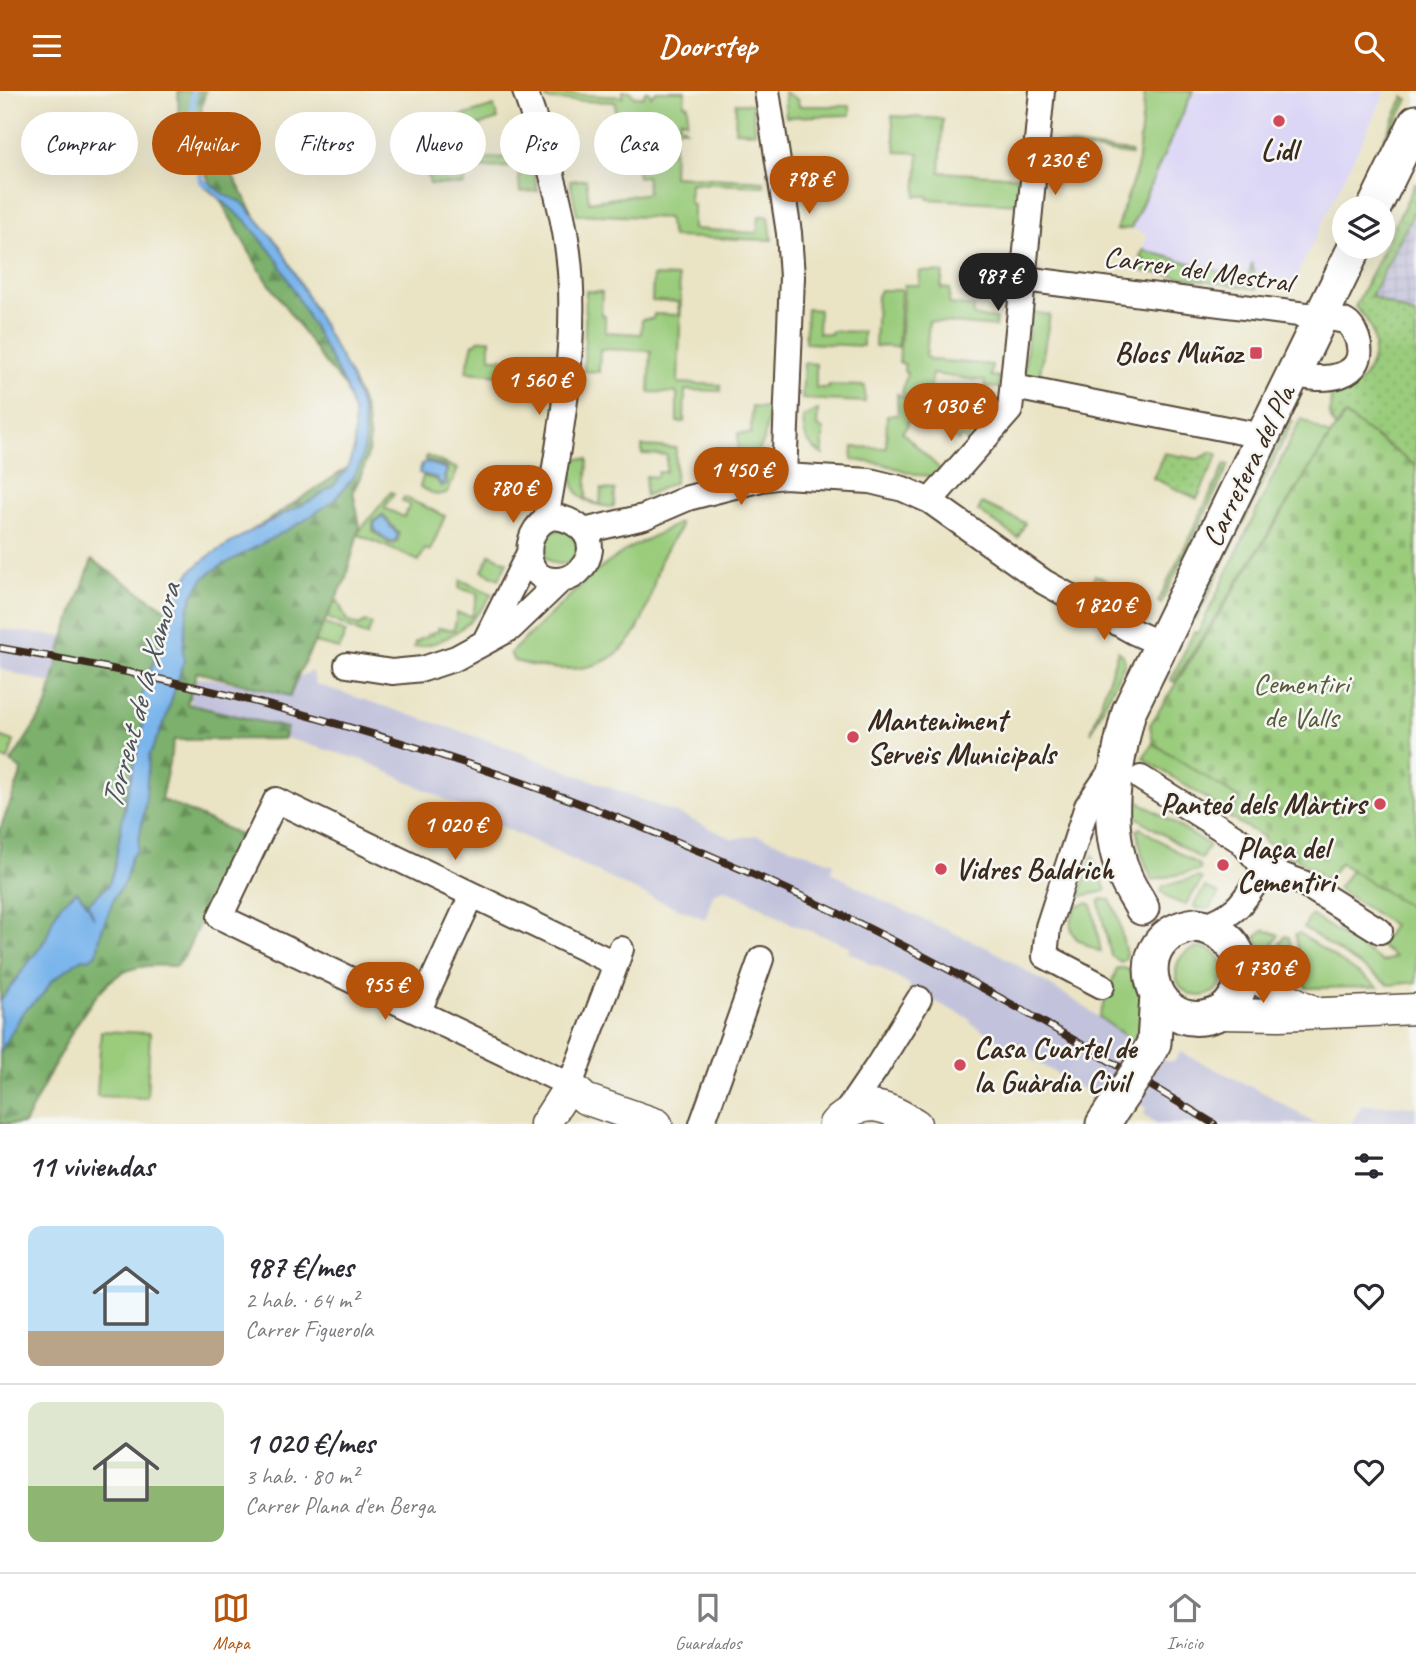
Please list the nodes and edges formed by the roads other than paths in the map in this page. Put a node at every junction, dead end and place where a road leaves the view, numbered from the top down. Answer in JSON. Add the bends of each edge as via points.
{"nodes":[{"id":1,"x":525,"y":91,"type":"edge"},
{"id":2,"x":767,"y":91,"type":"edge"},
{"id":3,"x":1042,"y":91,"type":"edge"},
{"id":4,"x":1416,"y":122,"type":"edge"},
{"id":5,"x":1380,"y":196,"type":"edge"},
{"id":6,"x":1349,"y":259,"type":"edge"},
{"id":7,"x":1024,"y":279,"type":"junction"},
{"id":8,"x":1322,"y":317,"type":"junction"},
{"id":9,"x":1293,"y":373,"type":"junction"},
{"id":10,"x":1014,"y":387,"type":"junction"},
{"id":11,"x":1262,"y":436,"type":"junction"},
{"id":12,"x":784,"y":476,"type":"junction"},
{"id":13,"x":930,"y":501,"type":"junction"},
{"id":14,"x":644,"y":517,"type":"junction"},
{"id":15,"x":546,"y":519,"type":"junction"},
{"id":16,"x":584,"y":531,"type":"junction"},
{"id":17,"x":528,"y":555,"type":"junction"},
{"id":18,"x":587,"y":559,"type":"junction"},
{"id":19,"x":561,"y":580,"type":"junction"},
{"id":20,"x":484,"y":643,"type":"junction"},
{"id":21,"x":1161,"y":645,"type":"junction"},
{"id":22,"x":347,"y":664,"type":"dead end"},
{"id":23,"x":1128,"y":771,"type":"junction"},
{"id":24,"x":1265,"y":869,"type":"junction"},
{"id":25,"x":472,"y":895,"type":"junction"},
{"id":26,"x":1241,"y":906,"type":"junction"},
{"id":27,"x":1142,"y":908,"type":"junction"},
{"id":28,"x":1196,"y":926,"type":"junction"},
{"id":29,"x":1380,"y":931,"type":"dead end"},
{"id":30,"x":1239,"y":957,"type":"junction"},
{"id":31,"x":1151,"y":958,"type":"junction"},
{"id":32,"x":761,"y":959,"type":"dead end"},
{"id":33,"x":1102,"y":986,"type":"dead end"},
{"id":34,"x":1157,"y":995,"type":"junction"},
{"id":35,"x":919,"y":999,"type":"dead end"},
{"id":36,"x":1416,"y":1009,"type":"edge"},
{"id":37,"x":418,"y":1012,"type":"junction"},
{"id":38,"x":1319,"y":1013,"type":"junction"},
{"id":39,"x":1203,"y":1017,"type":"junction"},
{"id":40,"x":1152,"y":1048,"type":"junction"},
{"id":41,"x":570,"y":1085,"type":"junction"},
{"id":42,"x":840,"y":1119,"type":"edge"},
{"id":43,"x":545,"y":1124,"type":"edge"},
{"id":44,"x":657,"y":1124,"type":"edge"},
{"id":45,"x":702,"y":1124,"type":"edge"},
{"id":46,"x":916,"y":1124,"type":"edge"},
{"id":47,"x":1104,"y":1124,"type":"edge"}],
"edges":[{"from":1,"to":15,"type":"street","via":[[549,162],[568,252],[567,369]]},
{"from":2,"to":12,"type":"street","via":[[792,277]]},
{"from":3,"to":7,"type":"street"},
{"from":4,"to":5,"type":"main road"},
{"from":6,"to":8,"type":"main road","name":"Carretera del Pla"},
{"from":7,"to":8,"type":"street","name":"Carrer del Mestral"},
{"from":7,"to":10,"type":"street"},
{"from":8,"to":9,"type":"main road","name":"Carretera del Pla"},
{"from":8,"to":9,"type":"street","name":"Carrer del Mestral","via":[[1344,321],[1354,329],[1359,357],[1342,375],[1325,380]]},
{"from":9,"to":11,"type":"main road","name":"Carretera del Pla"},
{"from":10,"to":11,"type":"street"},
{"from":10,"to":13,"type":"street","via":[[1010,411]]},
{"from":11,"to":21,"type":"main road","name":"Carretera del Pla"},
{"from":12,"to":13,"type":"street","via":[[870,481]]},
{"from":12,"to":14,"type":"street","via":[[688,498]]},
{"from":13,"to":21,"type":"street","via":[[1044,582]]},
{"from":14,"to":16,"type":"street"},
{"from":14,"to":18,"type":"street"},
{"from":15,"to":16,"type":"street","via":[[565,518]]},
{"from":15,"to":17,"type":"street","via":[[533,535]]},
{"from":16,"to":18,"type":"street","via":[[589,539]]},
{"from":17,"to":19,"type":"street","via":[[540,576]]},
{"from":17,"to":20,"type":"street"},
{"from":18,"to":19,"type":"street"},
{"from":19,"to":20,"type":"street","via":[[511,628]]},
{"from":20,"to":22,"type":"street","via":[[424,669],[393,672]]},
{"from":21,"to":23,"type":"main road","name":"Carretera del Pla","via":[[1129,711]]},
{"from":23,"to":24,"type":"street","via":[[1241,841]]},
{"from":23,"to":27,"type":"main road","name":"Carretera del Pla","via":[[1112,810],[1117,851]]},
{"from":23,"to":33,"type":"street","name":"Carretera del Pla","via":[[1087,806],[1048,927],[1045,956]]},
{"from":24,"to":26,"type":"street"},
{"from":24,"to":29,"type":"street","via":[[1304,883]]},
{"from":25,"to":37,"type":"street"},
{"from":25,"to":37,"type":"street","via":[[275,800],[220,917]]},
{"from":25,"to":41,"type":"street","via":[[618,956]]},
{"from":26,"to":28,"type":"street","via":[[1219,920]]},
{"from":26,"to":30,"type":"street"},
{"from":27,"to":28,"type":"main road"},
{"from":27,"to":31,"type":"main road","via":[[1141,923]]},
{"from":28,"to":30,"type":"main road","via":[[1222,932]]},
{"from":28,"to":31,"type":"main road","via":[[1163,939]]},
{"from":30,"to":38,"type":"street","via":[[1262,982],[1294,1004]]},
{"from":30,"to":39,"type":"main road","via":[[1241,989],[1230,1006]]},
{"from":31,"to":34,"type":"main road"},
{"from":32,"to":45,"type":"street"},
{"from":34,"to":39,"type":"main road","via":[[1168,1007]]},
{"from":34,"to":40,"type":"main road"},
{"from":35,"to":42,"type":"street"},
{"from":36,"to":38,"type":"street"},
{"from":37,"to":41,"type":"street"},
{"from":38,"to":39,"type":"street"},
{"from":39,"to":40,"type":"main road"},
{"from":40,"to":47,"type":"main road","bridge":true},
{"from":41,"to":43,"type":"street"},
{"from":41,"to":44,"type":"street","via":[[585,1099]]},
{"from":42,"to":46,"type":"street","via":[[867,1106],[889,1107]]}]}
